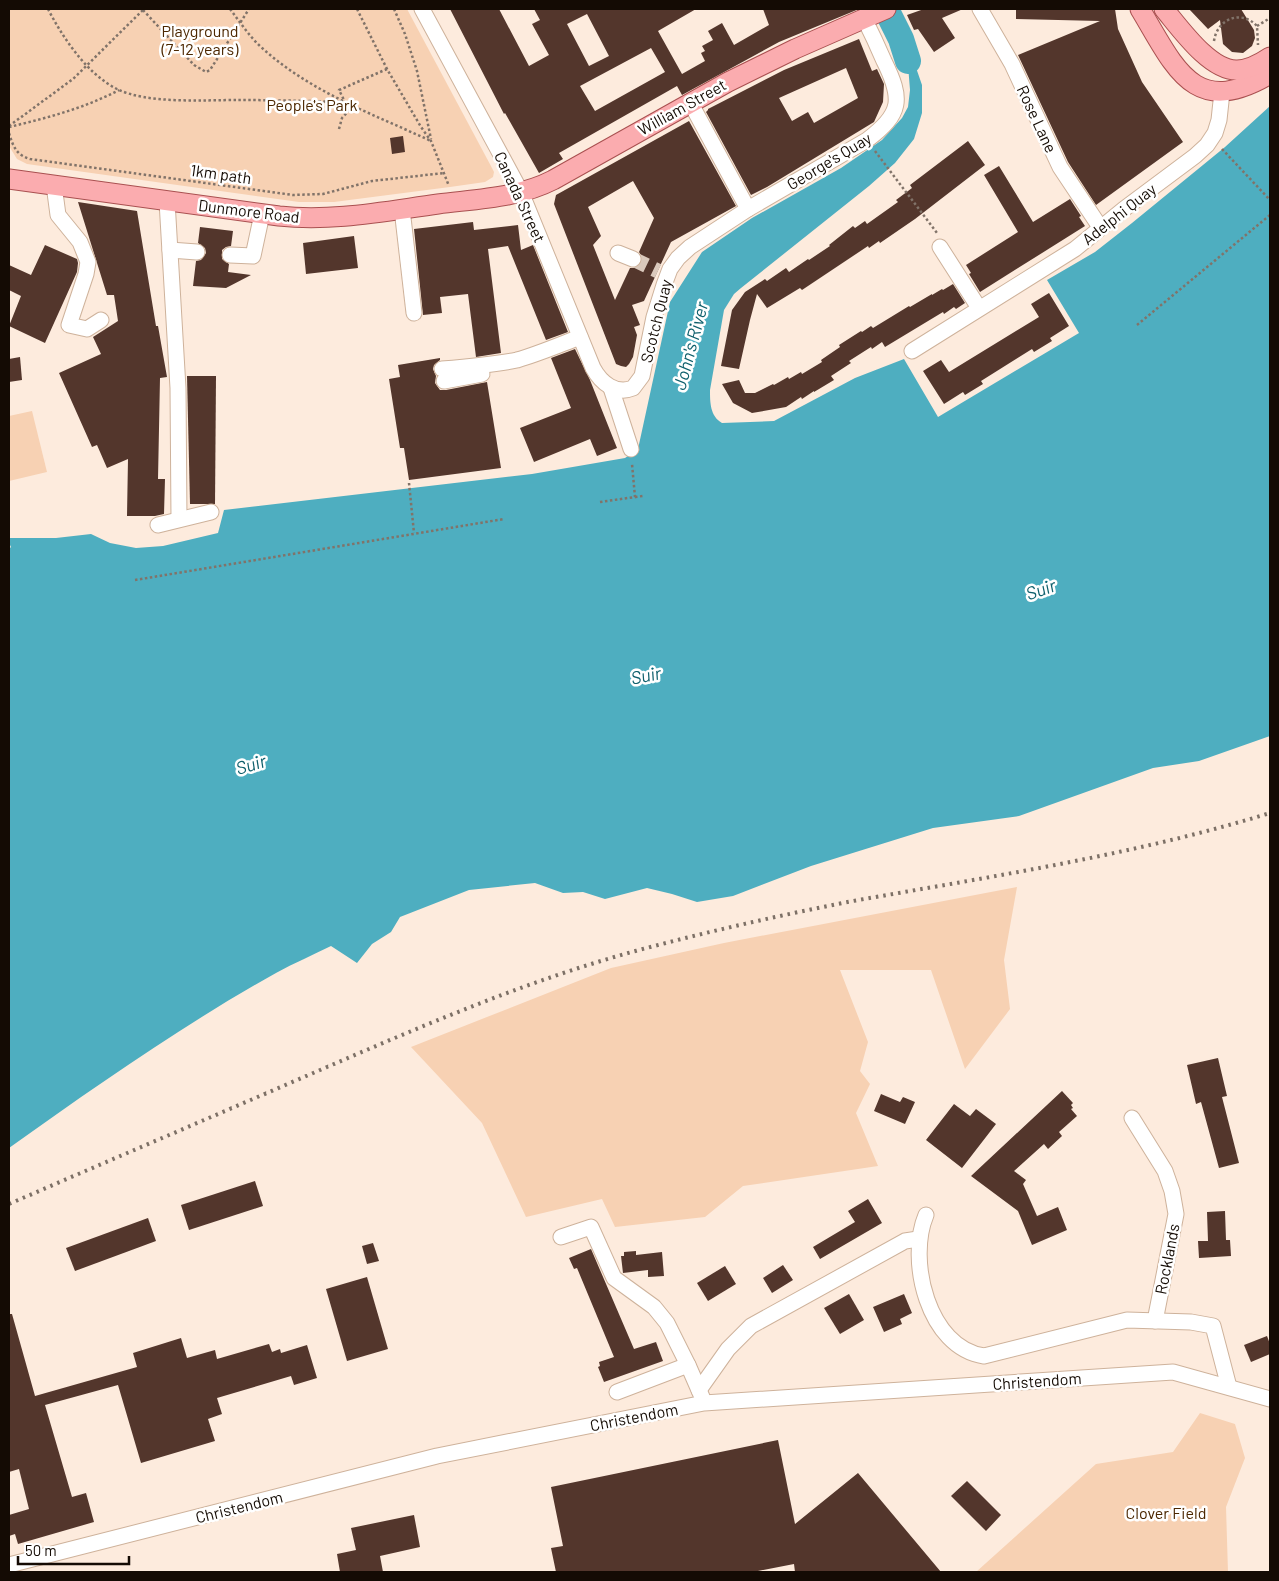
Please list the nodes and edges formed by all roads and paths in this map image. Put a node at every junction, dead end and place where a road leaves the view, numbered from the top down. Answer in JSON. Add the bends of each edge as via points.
{"nodes":[{"id":1,"x":48,"y":9,"type":"edge"},
{"id":2,"x":143,"y":9,"type":"edge"},
{"id":3,"x":230,"y":9,"type":"edge"},
{"id":4,"x":248,"y":9,"type":"edge"},
{"id":5,"x":357,"y":9,"type":"edge"},
{"id":6,"x":394,"y":9,"type":"edge"},
{"id":7,"x":980,"y":9,"type":"edge"},
{"id":8,"x":1140,"y":9,"type":"edge"},
{"id":9,"x":1164,"y":9,"type":"edge"},
{"id":10,"x":428,"y":11,"type":"edge"},
{"id":11,"x":875,"y":14,"type":"edge"},
{"id":12,"x":1270,"y":18,"type":"edge"},
{"id":13,"x":240,"y":22,"type":"junction"},
{"id":14,"x":1257,"y":26,"type":"junction"},
{"id":15,"x":1268,"y":64,"type":"edge"},
{"id":16,"x":88,"y":65,"type":"junction"},
{"id":17,"x":1218,"y":65,"type":"junction"},
{"id":18,"x":387,"y":69,"type":"junction"},
{"id":19,"x":119,"y":90,"type":"junction"},
{"id":20,"x":1222,"y":92,"type":"junction"},
{"id":21,"x":345,"y":102,"type":"junction"},
{"id":22,"x":690,"y":102,"type":"junction"},
{"id":23,"x":353,"y":106,"type":"junction"},
{"id":24,"x":9,"y":127,"type":"edge"},
{"id":25,"x":339,"y":129,"type":"dead end"},
{"id":26,"x":9,"y":133,"type":"edge"},
{"id":27,"x":1212,"y":139,"type":"junction"},
{"id":28,"x":431,"y":141,"type":"junction"},
{"id":29,"x":872,"y":147,"type":"dead end"},
{"id":30,"x":9,"y":179,"type":"edge"},
{"id":31,"x":54,"y":185,"type":"junction"},
{"id":32,"x":521,"y":192,"type":"junction"},
{"id":33,"x":490,"y":197,"type":"joint"},
{"id":34,"x":1270,"y":200,"type":"edge"},
{"id":35,"x":167,"y":201,"type":"junction"},
{"id":36,"x":402,"y":209,"type":"junction"},
{"id":37,"x":748,"y":209,"type":"junction"},
{"id":38,"x":262,"y":214,"type":"junction"},
{"id":39,"x":1270,"y":215,"type":"edge"},
{"id":40,"x":1100,"y":227,"type":"junction"},
{"id":41,"x":940,"y":241,"type":"joint"},
{"id":42,"x":170,"y":250,"type":"junction"},
{"id":43,"x":197,"y":252,"type":"dead end"},
{"id":44,"x":618,"y":253,"type":"dead end"},
{"id":45,"x":230,"y":255,"type":"dead end"},
{"id":46,"x":633,"y":259,"type":"tunnel mouth"},
{"id":47,"x":979,"y":308,"type":"junction"},
{"id":48,"x":414,"y":313,"type":"dead end"},
{"id":49,"x":102,"y":320,"type":"dead end"},
{"id":50,"x":1137,"y":325,"type":"dead end"},
{"id":51,"x":580,"y":336,"type":"junction"},
{"id":52,"x":912,"y":351,"type":"dead end"},
{"id":53,"x":443,"y":375,"type":"dead end"},
{"id":54,"x":611,"y":388,"type":"junction"},
{"id":55,"x":631,"y":449,"type":"joint"},
{"id":56,"x":409,"y":483,"type":"dead end"},
{"id":57,"x":643,"y":496,"type":"dead end"},
{"id":58,"x":635,"y":497,"type":"junction"},
{"id":59,"x":600,"y":502,"type":"dead end"},
{"id":60,"x":211,"y":512,"type":"dead end"},
{"id":61,"x":504,"y":518,"type":"dead end"},
{"id":62,"x":179,"y":519,"type":"junction"},
{"id":63,"x":158,"y":525,"type":"dead end"},
{"id":64,"x":414,"y":533,"type":"junction"},
{"id":65,"x":135,"y":580,"type":"dead end"},
{"id":66,"x":1132,"y":1118,"type":"dead end"},
{"id":67,"x":926,"y":1215,"type":"dead end"},
{"id":68,"x":561,"y":1237,"type":"dead end"},
{"id":69,"x":918,"y":1239,"type":"junction"},
{"id":70,"x":1155,"y":1321,"type":"junction"},
{"id":71,"x":688,"y":1365,"type":"junction"},
{"id":72,"x":1229,"y":1387,"type":"junction"},
{"id":73,"x":617,"y":1392,"type":"dead end"},
{"id":74,"x":702,"y":1396,"type":"junction"},
{"id":75,"x":1270,"y":1399,"type":"edge"},
{"id":76,"x":9,"y":1565,"type":"edge"}],
"edges":[{"from":1,"to":16,"type":"path","via":[[67,41]]},
{"from":2,"to":13,"type":"path","via":[[194,66],[206,72]]},
{"from":2,"to":16,"type":"path"},
{"from":3,"to":13,"type":"path"},
{"from":4,"to":13,"type":"path"},
{"from":5,"to":18,"type":"path"},
{"from":6,"to":28,"type":"path","via":[[417,71]]},
{"from":7,"to":40,"type":"street","name":"Rose Lane","via":[[1012,64],[1060,167]]},
{"from":8,"to":20,"type":"main road","via":[[1183,75],[1198,87]]},
{"from":9,"to":17,"type":"main road"},
{"from":10,"to":32,"type":"street","name":"Canada Street"},
{"from":11,"to":22,"type":"main road","name":"William Street","via":[[766,63]]},
{"from":11,"to":37,"type":"street","name":"George's Quay","via":[[895,85],[897,102],[891,117],[867,140]]},
{"from":12,"to":14,"type":"path"},
{"from":13,"to":21,"type":"path","via":[[260,46],[284,66]]},
{"from":14,"to":15,"type":"path","via":[[1258,51]]},
{"from":14,"to":17,"type":"path","via":[[1251,19],[1229,18],[1218,29],[1214,39]]},
{"from":15,"to":17,"type":"main road","via":[[1239,71]]},
{"from":15,"to":20,"type":"main road","via":[[1252,84]]},
{"from":16,"to":19,"type":"path"},
{"from":16,"to":24,"type":"path"},
{"from":17,"to":20,"type":"main road"},
{"from":18,"to":21,"type":"path","via":[[339,90]]},
{"from":18,"to":28,"type":"path"},
{"from":19,"to":21,"type":"path","via":[[140,96],[178,99]]},
{"from":19,"to":24,"type":"path","via":[[64,112]]},
{"from":20,"to":27,"type":"street","name":"Adelphi Quay","via":[[1219,120]]},
{"from":21,"to":23,"type":"path"},
{"from":22,"to":32,"type":"main road","name":"William Street","via":[[546,184]]},
{"from":22,"to":37,"type":"street"},
{"from":23,"to":25,"type":"path","via":[[342,118]]},
{"from":23,"to":28,"type":"path"},
{"from":26,"to":28,"type":"path","name":"1km path","via":[[17,153],[30,159],[293,195],[323,194],[372,181],[444,173]]},
{"from":27,"to":34,"type":"path"},
{"from":27,"to":40,"type":"street","name":"Adelphi Quay","via":[[1195,156]]},
{"from":29,"to":41,"type":"path"},
{"from":30,"to":31,"type":"main road","name":"Dunmore Road"},
{"from":31,"to":35,"type":"main road","name":"Dunmore Road"},
{"from":31,"to":49,"type":"street","via":[[58,215],[80,242],[88,262],[68,326],[87,328]]},
{"from":32,"to":33,"type":"main road","name":"William Street"},
{"from":32,"to":51,"type":"street","name":"Canada Street"},
{"from":33,"to":36,"type":"main road","name":"Dunmore Road"},
{"from":35,"to":38,"type":"main road","name":"Dunmore Road"},
{"from":35,"to":42,"type":"street"},
{"from":36,"to":38,"type":"main road","name":"Dunmore Road","via":[[320,218]]},
{"from":36,"to":48,"type":"street"},
{"from":37,"to":54,"type":"street","name":"Scotch Quay","via":[[683,253],[662,273],[640,381],[630,389]]},
{"from":38,"to":45,"type":"street","via":[[253,256]]},
{"from":39,"to":50,"type":"path"},
{"from":40,"to":47,"type":"street","name":"Adelphi Quay","via":[[1075,248]]},
{"from":41,"to":47,"type":"street"},
{"from":42,"to":43,"type":"street"},
{"from":42,"to":62,"type":"street","via":[[178,388]]},
{"from":44,"to":46,"type":"street"},
{"from":47,"to":52,"type":"street","name":"Adelphi Quay"},
{"from":51,"to":53,"type":"street","via":[[503,367]]},
{"from":51,"to":54,"type":"street","name":"Canada Street","via":[[596,374]]},
{"from":54,"to":55,"type":"street"},
{"from":55,"to":58,"type":"path"},
{"from":56,"to":64,"type":"path"},
{"from":57,"to":58,"type":"path"},
{"from":58,"to":59,"type":"path"},
{"from":60,"to":62,"type":"street"},
{"from":61,"to":64,"type":"path"},
{"from":62,"to":63,"type":"street"},
{"from":64,"to":65,"type":"path"},
{"from":66,"to":70,"type":"street","name":"Rocklands","via":[[1165,1171],[1176,1214]]},
{"from":67,"to":69,"type":"street"},
{"from":68,"to":71,"type":"street","via":[[591,1227],[614,1278],[654,1308],[667,1323]]},
{"from":69,"to":70,"type":"street","via":[[927,1300],[936,1321],[960,1348],[972,1354],[984,1356],[1128,1320]]},
{"from":69,"to":74,"type":"street","via":[[905,1241],[751,1326],[728,1350]]},
{"from":70,"to":72,"type":"street","via":[[1213,1326]]},
{"from":71,"to":73,"type":"street"},
{"from":71,"to":74,"type":"street"},
{"from":72,"to":74,"type":"street","name":"Christendom","via":[[1173,1372]]},
{"from":72,"to":75,"type":"street","name":"Christendom"},
{"from":74,"to":76,"type":"street","name":"Christendom","via":[[436,1456]]}]}
